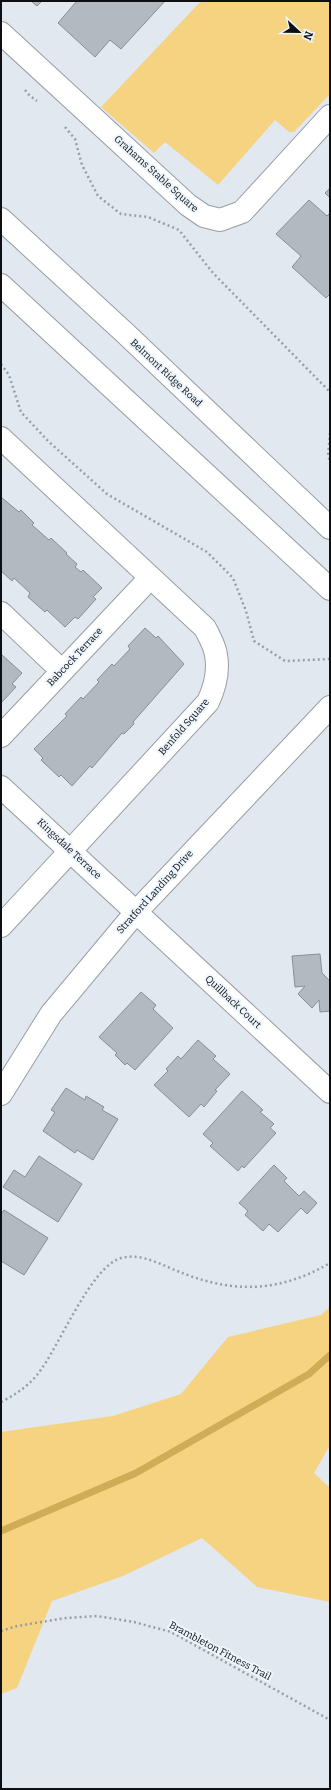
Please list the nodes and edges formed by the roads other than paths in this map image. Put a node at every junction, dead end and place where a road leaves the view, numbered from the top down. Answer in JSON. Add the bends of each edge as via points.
{"nodes":[{"id":1,"x":1,"y":33,"type":"edge"},
{"id":2,"x":330,"y":116,"type":"edge"},
{"id":3,"x":1,"y":219,"type":"edge"},
{"id":4,"x":1,"y":285,"type":"edge"},
{"id":5,"x":1,"y":438,"type":"edge"},
{"id":6,"x":330,"y":528,"type":"edge"},
{"id":7,"x":150,"y":578,"type":"junction"},
{"id":8,"x":330,"y":588,"type":"edge"},
{"id":9,"x":1,"y":613,"type":"edge"},
{"id":10,"x":62,"y":671,"type":"junction"},
{"id":11,"x":330,"y":707,"type":"edge"},
{"id":12,"x":1,"y":736,"type":"edge"},
{"id":13,"x":1,"y":787,"type":"edge"},
{"id":14,"x":71,"y":852,"type":"junction"},
{"id":15,"x":137,"y":911,"type":"junction"},
{"id":16,"x":1,"y":926,"type":"edge"},
{"id":17,"x":330,"y":1092,"type":"edge"},
{"id":18,"x":1,"y":1094,"type":"edge"}],
"edges":[{"from":1,"to":2,"type":"street","name":"Grahams Stable Square","via":[[188,205],[204,216],[220,220],[242,212]]},
{"from":3,"to":6,"type":"street","name":"Belmont Ridge Road"},
{"from":4,"to":8,"type":"street"},
{"from":5,"to":7,"type":"street","name":"Benfold Square"},
{"from":7,"to":10,"type":"street","name":"Babcock Terrace"},
{"from":7,"to":14,"type":"street","name":"Benfold Square","via":[[205,628],[216,654],[215,687],[208,702]]},
{"from":9,"to":10,"type":"street"},
{"from":10,"to":12,"type":"street","name":"Babcock Terrace"},
{"from":11,"to":15,"type":"street","name":"Stratford Landing Drive"},
{"from":13,"to":14,"type":"street","name":"Kingsdale Terrace"},
{"from":14,"to":15,"type":"street","name":"Kingsdale Terrace"},
{"from":14,"to":16,"type":"street","name":"Benfold Square"},
{"from":15,"to":17,"type":"street","name":"Quillback Court"},
{"from":15,"to":18,"type":"street","name":"Stratford Landing Drive","via":[[51,1014]]}]}
